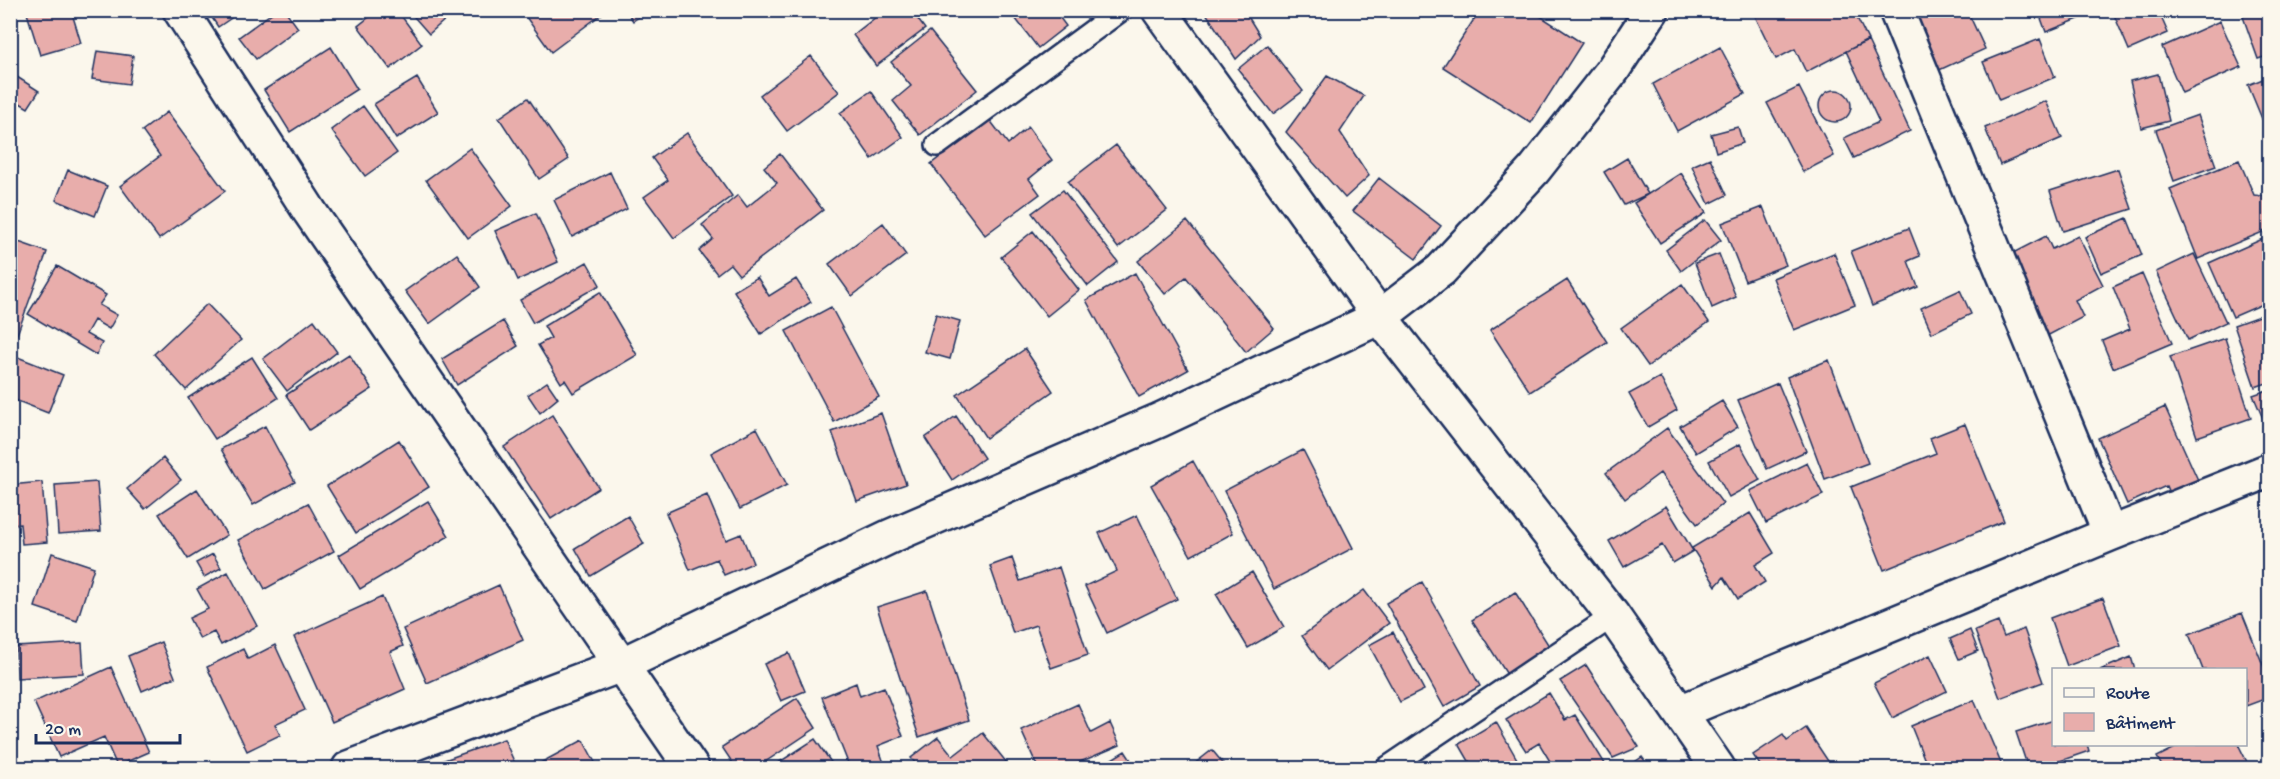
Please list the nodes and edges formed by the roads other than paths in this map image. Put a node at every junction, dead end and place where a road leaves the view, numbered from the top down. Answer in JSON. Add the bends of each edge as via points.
{"nodes":[{"id":1,"x":180,"y":10,"type":"edge"},
{"id":2,"x":1120,"y":10,"type":"edge"},
{"id":3,"x":1159,"y":10,"type":"edge"},
{"id":4,"x":1652,"y":10,"type":"edge"},
{"id":5,"x":1896,"y":10,"type":"edge"},
{"id":6,"x":937,"y":145,"type":"dead end"},
{"id":7,"x":1380,"y":317,"type":"junction"},
{"id":8,"x":2270,"y":470,"type":"edge"},
{"id":9,"x":2110,"y":534,"type":"junction"},
{"id":10,"x":1613,"y":616,"type":"junction"},
{"id":11,"x":621,"y":665,"type":"junction"},
{"id":12,"x":1680,"y":712,"type":"junction"},
{"id":13,"x":349,"y":768,"type":"edge"},
{"id":14,"x":692,"y":768,"type":"edge"},
{"id":15,"x":1387,"y":768,"type":"edge"},
{"id":16,"x":1718,"y":768,"type":"edge"}],
"edges":[{"from":1,"to":11,"type":"street","via":[[310,212]]},
{"from":2,"to":6,"type":"lane"},
{"from":3,"to":7,"type":"street"},
{"from":4,"to":7,"type":"street","via":[[1612,71],[1533,170],[1441,270]]},
{"from":5,"to":9,"type":"street"},
{"from":7,"to":10,"type":"street"},
{"from":7,"to":11,"type":"street","via":[[1160,420],[889,537]]},
{"from":8,"to":9,"type":"street"},
{"from":9,"to":12,"type":"street"},
{"from":10,"to":12,"type":"street"},
{"from":10,"to":15,"type":"lane"},
{"from":11,"to":13,"type":"street"},
{"from":11,"to":14,"type":"street"},
{"from":12,"to":16,"type":"street"}]}
